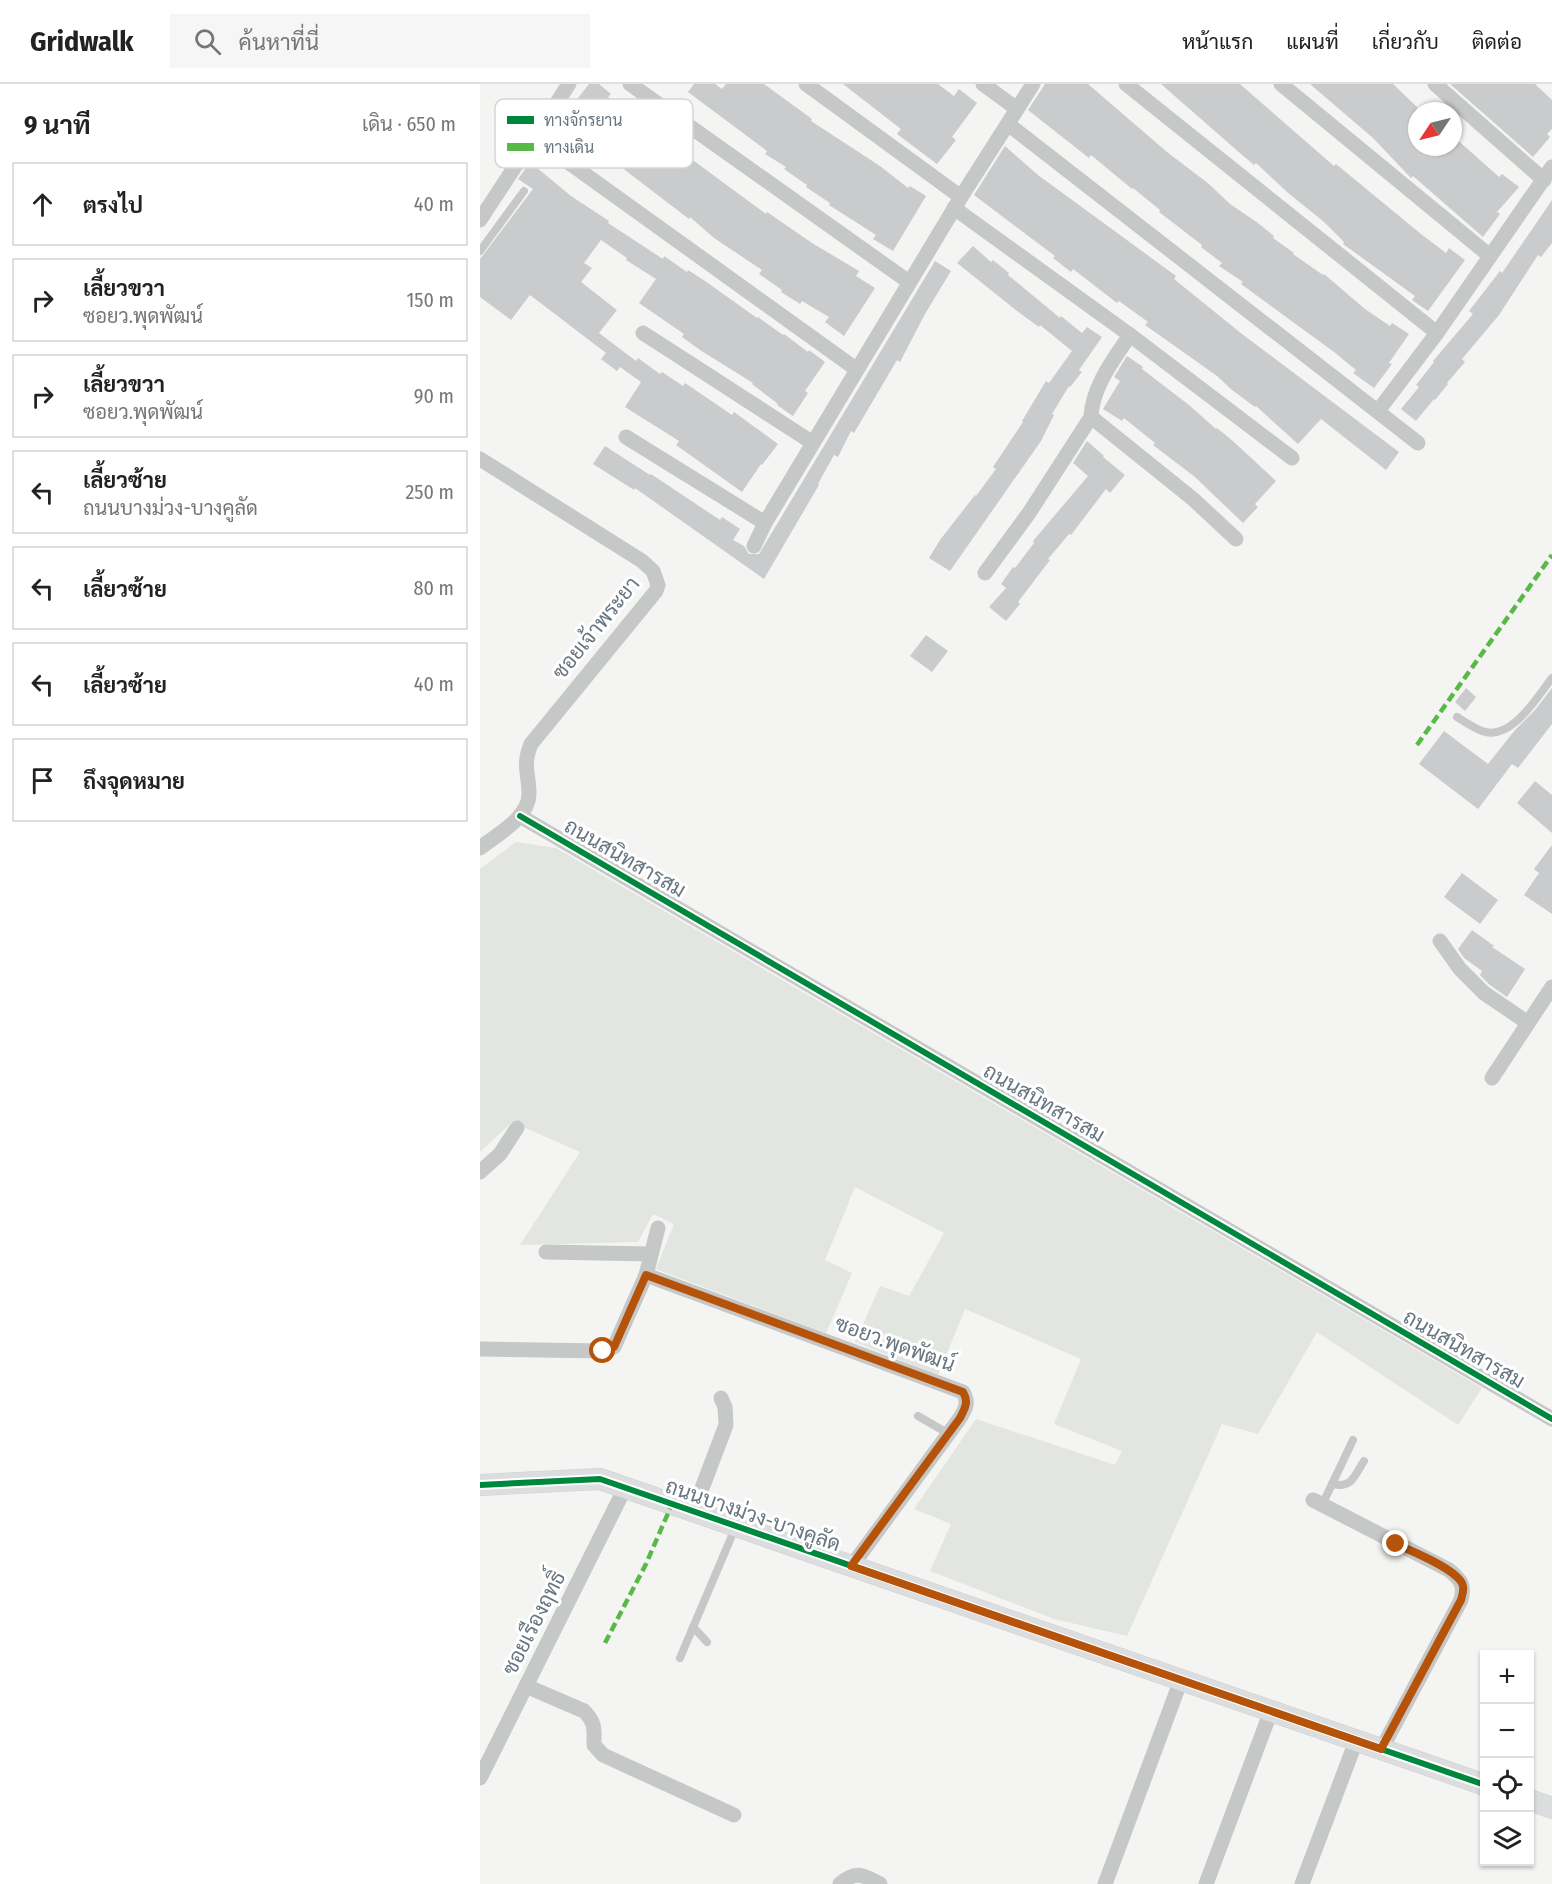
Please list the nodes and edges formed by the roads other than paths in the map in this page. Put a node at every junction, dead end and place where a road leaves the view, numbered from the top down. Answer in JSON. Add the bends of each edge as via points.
{"nodes":[{"id":1,"x":569,"y":84,"type":"edge"},
{"id":2,"x":630,"y":84,"type":"edge"},
{"id":3,"x":806,"y":84,"type":"edge"},
{"id":4,"x":983,"y":84,"type":"edge"},
{"id":5,"x":1033,"y":84,"type":"edge"},
{"id":6,"x":1126,"y":84,"type":"edge"},
{"id":7,"x":1281,"y":84,"type":"edge"},
{"id":8,"x":1435,"y":84,"type":"edge"},
{"id":9,"x":559,"y":99,"type":"edge"},
{"id":10,"x":651,"y":99,"type":"edge"},
{"id":11,"x":1017,"y":110,"type":"junction"},
{"id":12,"x":1008,"y":124,"type":"junction"},
{"id":13,"x":693,"y":129,"type":"edge"},
{"id":14,"x":514,"y":168,"type":"edge"},
{"id":15,"x":576,"y":168,"type":"edge"},
{"id":16,"x":1548,"y":174,"type":"edge"},
{"id":17,"x":524,"y":191,"type":"dead end"},
{"id":18,"x":491,"y":203,"type":"junction"},
{"id":19,"x":958,"y":203,"type":"junction"},
{"id":20,"x":507,"y":214,"type":"junction"},
{"id":21,"x":480,"y":220,"type":"edge"},
{"id":22,"x":480,"y":251,"type":"edge"},
{"id":23,"x":1490,"y":256,"type":"junction"},
{"id":24,"x":909,"y":282,"type":"junction"},
{"id":25,"x":643,"y":333,"type":"dead end"},
{"id":26,"x":1437,"y":333,"type":"junction"},
{"id":27,"x":1130,"y":335,"type":"junction"},
{"id":28,"x":856,"y":369,"type":"junction"},
{"id":29,"x":1378,"y":411,"type":"junction"},
{"id":30,"x":1091,"y":417,"type":"junction"},
{"id":31,"x":626,"y":437,"type":"dead end"},
{"id":32,"x":813,"y":443,"type":"junction"},
{"id":33,"x":1418,"y":443,"type":"dead end"},
{"id":34,"x":1292,"y":458,"type":"dead end"},
{"id":35,"x":480,"y":459,"type":"edge"},
{"id":36,"x":765,"y":523,"type":"junction"},
{"id":37,"x":1236,"y":539,"type":"dead end"},
{"id":38,"x":754,"y":546,"type":"dead end"},
{"id":39,"x":986,"y":573,"type":"dead end"},
{"id":40,"x":1552,"y":678,"type":"edge"},
{"id":41,"x":1457,"y":717,"type":"dead end"},
{"id":42,"x":520,"y":816,"type":"junction"},
{"id":43,"x":480,"y":848,"type":"edge"},
{"id":44,"x":1440,"y":941,"type":"dead end"},
{"id":45,"x":1552,"y":987,"type":"edge"},
{"id":46,"x":1528,"y":1023,"type":"junction"},
{"id":47,"x":1492,"y":1078,"type":"dead end"},
{"id":48,"x":516,"y":1128,"type":"dead end"},
{"id":49,"x":480,"y":1172,"type":"edge"},
{"id":50,"x":658,"y":1228,"type":"dead end"},
{"id":51,"x":546,"y":1252,"type":"dead end"},
{"id":52,"x":651,"y":1254,"type":"junction"},
{"id":53,"x":646,"y":1275,"type":"junction"},
{"id":54,"x":480,"y":1349,"type":"edge"},
{"id":55,"x":721,"y":1398,"type":"dead end"},
{"id":56,"x":918,"y":1416,"type":"dead end"},
{"id":57,"x":1552,"y":1419,"type":"edge"},
{"id":58,"x":949,"y":1434,"type":"junction"},
{"id":59,"x":1353,"y":1440,"type":"dead end"},
{"id":60,"x":1364,"y":1461,"type":"dead end"},
{"id":61,"x":1332,"y":1484,"type":"junction"},
{"id":62,"x":480,"y":1485,"type":"edge"},
{"id":63,"x":625,"y":1488,"type":"junction"},
{"id":64,"x":1318,"y":1503,"type":"joint"},
{"id":65,"x":693,"y":1512,"type":"junction"},
{"id":66,"x":736,"y":1526,"type":"junction"},
{"id":67,"x":851,"y":1566,"type":"junction"},
{"id":68,"x":693,"y":1627,"type":"junction"},
{"id":69,"x":707,"y":1642,"type":"dead end"},
{"id":70,"x":680,"y":1658,"type":"dead end"},
{"id":71,"x":1181,"y":1680,"type":"junction"},
{"id":72,"x":526,"y":1686,"type":"junction"},
{"id":73,"x":1272,"y":1711,"type":"junction"},
{"id":74,"x":1356,"y":1741,"type":"junction"},
{"id":75,"x":1381,"y":1749,"type":"junction"},
{"id":76,"x":480,"y":1778,"type":"edge"},
{"id":77,"x":1480,"y":1783,"type":"edge"},
{"id":78,"x":1534,"y":1801,"type":"edge"},
{"id":79,"x":1552,"y":1808,"type":"edge"},
{"id":80,"x":734,"y":1815,"type":"dead end"},
{"id":81,"x":840,"y":1884,"type":"edge"},
{"id":82,"x":880,"y":1884,"type":"edge"},
{"id":83,"x":1105,"y":1884,"type":"edge"},
{"id":84,"x":1206,"y":1884,"type":"edge"},
{"id":85,"x":1302,"y":1884,"type":"edge"}],
"edges":[{"from":1,"to":9,"type":"street"},
{"from":2,"to":10,"type":"street"},
{"from":3,"to":19,"type":"street"},
{"from":4,"to":11,"type":"street"},
{"from":5,"to":11,"type":"street"},
{"from":6,"to":26,"type":"street"},
{"from":7,"to":23,"type":"street"},
{"from":8,"to":16,"type":"street"},
{"from":11,"to":12,"type":"street"},
{"from":12,"to":19,"type":"street"},
{"from":12,"to":29,"type":"street"},
{"from":13,"to":24,"type":"street"},
{"from":14,"to":18,"type":"street"},
{"from":15,"to":28,"type":"street"},
{"from":16,"to":23,"type":"street"},
{"from":17,"to":20,"type":"lane"},
{"from":18,"to":20,"type":"lane"},
{"from":18,"to":21,"type":"street"},
{"from":19,"to":24,"type":"street"},
{"from":19,"to":27,"type":"street"},
{"from":20,"to":22,"type":"lane"},
{"from":23,"to":26,"type":"street"},
{"from":24,"to":28,"type":"street"},
{"from":25,"to":32,"type":"street"},
{"from":26,"to":29,"type":"street"},
{"from":27,"to":30,"type":"street","via":[[1100,383]]},
{"from":27,"to":34,"type":"street"},
{"from":28,"to":32,"type":"street"},
{"from":29,"to":33,"type":"street"},
{"from":30,"to":37,"type":"street","via":[[1193,498]]},
{"from":30,"to":39,"type":"street"},
{"from":31,"to":36,"type":"street"},
{"from":32,"to":36,"type":"street"},
{"from":35,"to":42,"type":"street","name":"ซอยเจ้าพระยา","via":[[642,561],[653,571],[658,585],[531,744],[525,758],[529,795]]},
{"from":36,"to":38,"type":"street"},
{"from":40,"to":41,"type":"lane","via":[[1510,728],[1484,732]]},
{"from":42,"to":43,"type":"street"},
{"from":42,"to":57,"type":"street","name":"ถนนสนิทสารสม"},
{"from":44,"to":46,"type":"street","via":[[1484,993]]},
{"from":45,"to":46,"type":"street"},
{"from":46,"to":47,"type":"street"},
{"from":48,"to":49,"type":"street","via":[[500,1154]]},
{"from":50,"to":52,"type":"street"},
{"from":51,"to":52,"type":"street"},
{"from":52,"to":53,"type":"street"},
{"from":53,"to":54,"type":"street","via":[[614,1347],[603,1351]]},
{"from":53,"to":58,"type":"street","name":"ซอยว.พุดพัฒน์","via":[[963,1392],[966,1407]]},
{"from":55,"to":65,"type":"street","via":[[726,1425]]},
{"from":56,"to":58,"type":"lane"},
{"from":58,"to":67,"type":"street","name":"ซอยว.พุดพัฒน์"},
{"from":59,"to":61,"type":"lane"},
{"from":60,"to":61,"type":"lane","via":[[1347,1484]]},
{"from":61,"to":64,"type":"lane"},
{"from":62,"to":63,"type":"street","name":"ถนนบางม่วง-บางคูลัด","via":[[600,1479]]},
{"from":63,"to":65,"type":"street","name":"ถนนบางม่วง-บางคูลัด"},
{"from":63,"to":72,"type":"street","name":"ซอยเรืองฤทธิ์"},
{"from":64,"to":75,"type":"street","via":[[1449,1570],[1463,1585],[1461,1600]]},
{"from":65,"to":66,"type":"street","name":"ถนนบางม่วง-บางคูลัด"},
{"from":66,"to":67,"type":"street","name":"ถนนบางม่วง-บางคูลัด"},
{"from":66,"to":68,"type":"lane"},
{"from":67,"to":71,"type":"street","name":"ถนนบางม่วง-บางคูลัด"},
{"from":68,"to":69,"type":"lane"},
{"from":68,"to":70,"type":"lane"},
{"from":71,"to":73,"type":"street","name":"ถนนบางม่วง-บางคูลัด"},
{"from":71,"to":83,"type":"street"},
{"from":72,"to":76,"type":"street","name":"ซอยเรืองฤทธิ์"},
{"from":72,"to":80,"type":"street","via":[[584,1711],[595,1727],[594,1745],[603,1755]]},
{"from":73,"to":74,"type":"street","name":"ถนนบางม่วง-บางคูลัด"},
{"from":73,"to":84,"type":"street"},
{"from":74,"to":75,"type":"street","name":"ถนนบางม่วง-บางคูลัด"},
{"from":74,"to":85,"type":"street"},
{"from":75,"to":77,"type":"street","name":"ถนนบางม่วง-บางคูลัด"},
{"from":78,"to":79,"type":"street"},
{"from":81,"to":82,"type":"street","via":[[858,1875]]}]}
